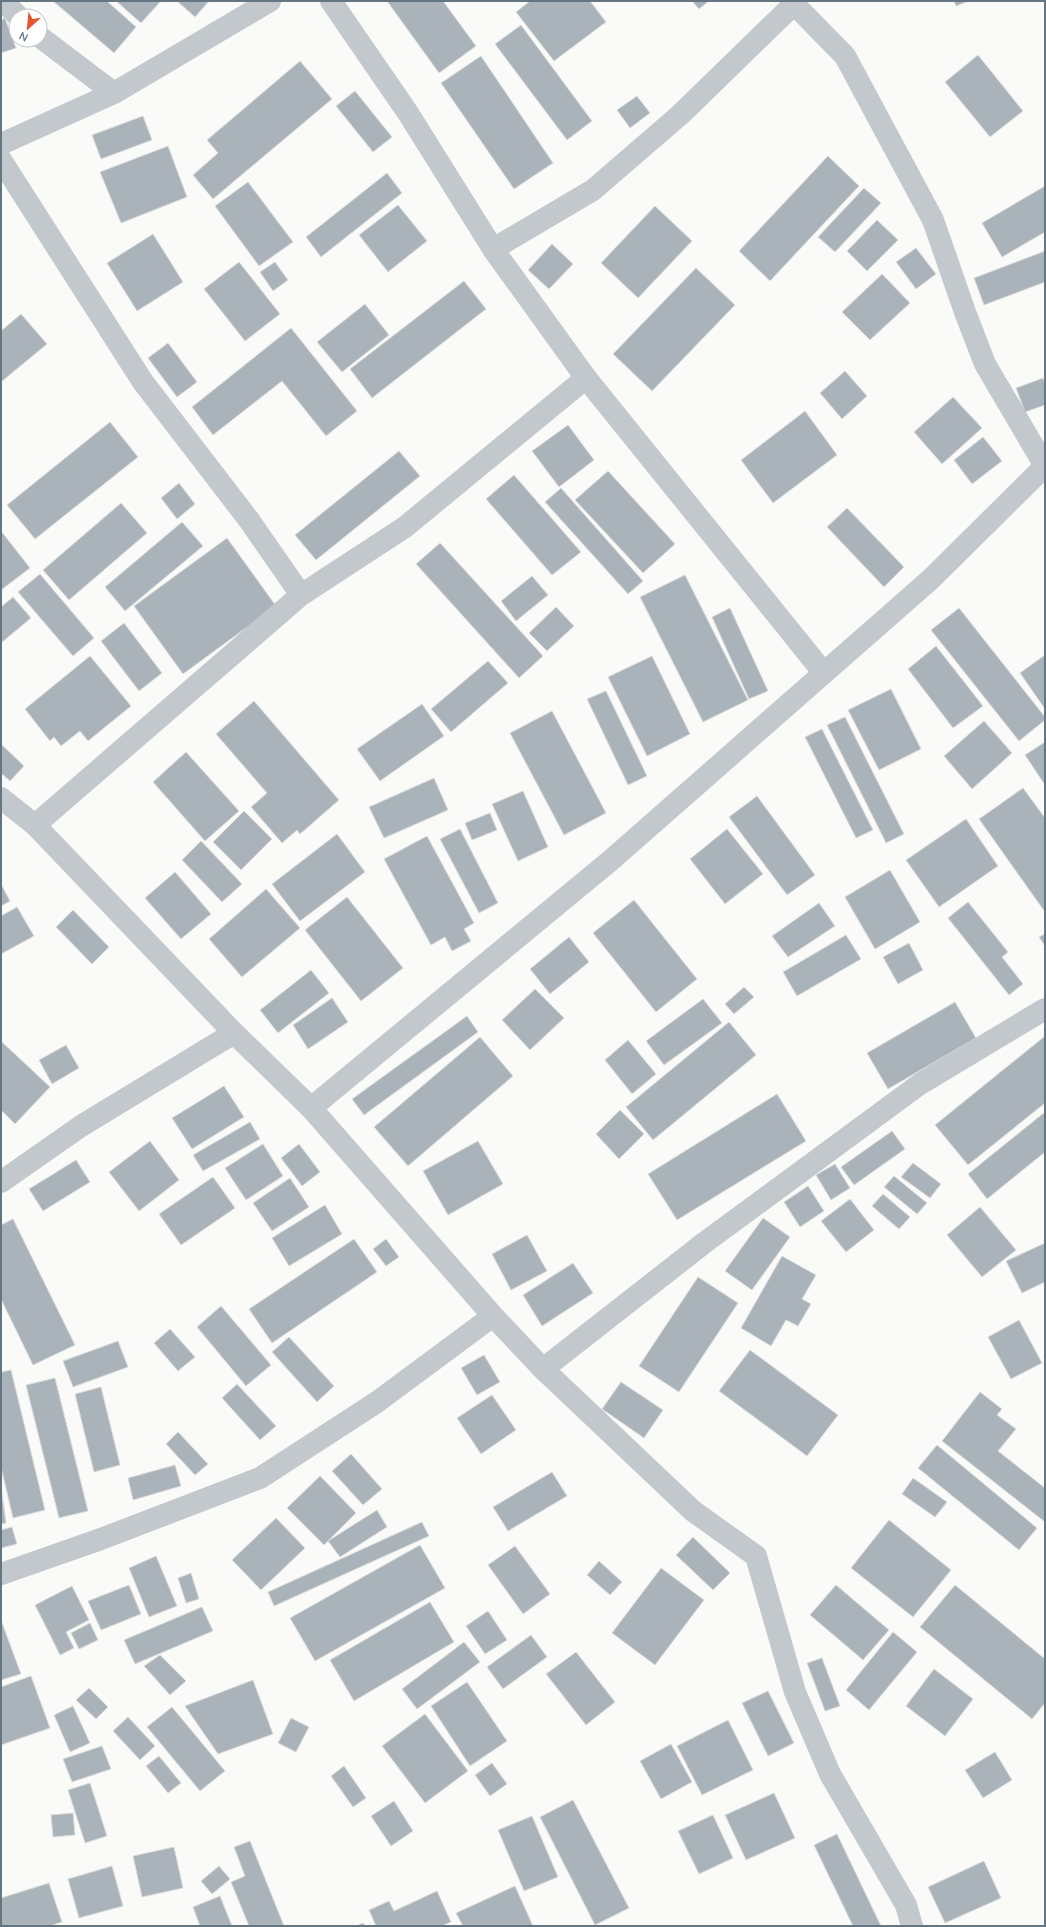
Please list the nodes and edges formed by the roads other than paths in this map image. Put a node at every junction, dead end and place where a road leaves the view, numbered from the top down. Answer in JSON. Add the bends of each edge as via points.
{"nodes":[{"id":1,"x":2,"y":1,"type":"edge"},
{"id":2,"x":270,"y":1,"type":"edge"},
{"id":3,"x":331,"y":1,"type":"edge"},
{"id":4,"x":793,"y":3,"type":"edge"},
{"id":5,"x":9,"y":8,"type":"edge"},
{"id":6,"x":48,"y":43,"type":"edge"},
{"id":7,"x":114,"y":93,"type":"junction"},
{"id":8,"x":1,"y":144,"type":"edge"},
{"id":9,"x":1,"y":160,"type":"edge"},
{"id":10,"x":492,"y":249,"type":"junction"},
{"id":11,"x":586,"y":378,"type":"junction"},
{"id":12,"x":1045,"y":466,"type":"edge"},
{"id":13,"x":301,"y":595,"type":"junction"},
{"id":14,"x":823,"y":672,"type":"junction"},
{"id":15,"x":1,"y":798,"type":"edge"},
{"id":16,"x":34,"y":825,"type":"junction"},
{"id":17,"x":1045,"y":1009,"type":"edge"},
{"id":18,"x":234,"y":1033,"type":"junction"},
{"id":19,"x":311,"y":1108,"type":"junction"},
{"id":20,"x":1,"y":1182,"type":"edge"},
{"id":21,"x":493,"y":1316,"type":"junction"},
{"id":22,"x":543,"y":1369,"type":"junction"},
{"id":23,"x":1,"y":1574,"type":"edge"},
{"id":24,"x":912,"y":1926,"type":"edge"}],
"edges":[{"from":1,"to":5,"type":"street"},
{"from":2,"to":7,"type":"street"},
{"from":3,"to":10,"type":"street","via":[[408,113]]},
{"from":4,"to":10,"type":"street","via":[[681,114],[593,190]]},
{"from":4,"to":12,"type":"street","via":[[845,56],[933,220],[985,364]]},
{"from":6,"to":7,"type":"street"},
{"from":7,"to":8,"type":"street"},
{"from":9,"to":13,"type":"street","via":[[142,382],[249,520]]},
{"from":10,"to":11,"type":"street"},
{"from":11,"to":13,"type":"street","via":[[405,526]]},
{"from":11,"to":14,"type":"street"},
{"from":12,"to":14,"type":"street","via":[[931,579]]},
{"from":13,"to":16,"type":"street"},
{"from":14,"to":19,"type":"street","via":[[610,861]]},
{"from":15,"to":16,"type":"street"},
{"from":16,"to":18,"type":"street"},
{"from":17,"to":22,"type":"street","via":[[920,1084],[704,1244]]},
{"from":18,"to":19,"type":"street"},
{"from":18,"to":20,"type":"street","via":[[81,1126]]},
{"from":19,"to":21,"type":"street"},
{"from":21,"to":22,"type":"street"},
{"from":21,"to":23,"type":"street","via":[[376,1402],[260,1478],[101,1540]]},
{"from":22,"to":24,"type":"street","via":[[694,1511],[756,1556],[795,1692],[830,1774],[906,1905]]}]}
